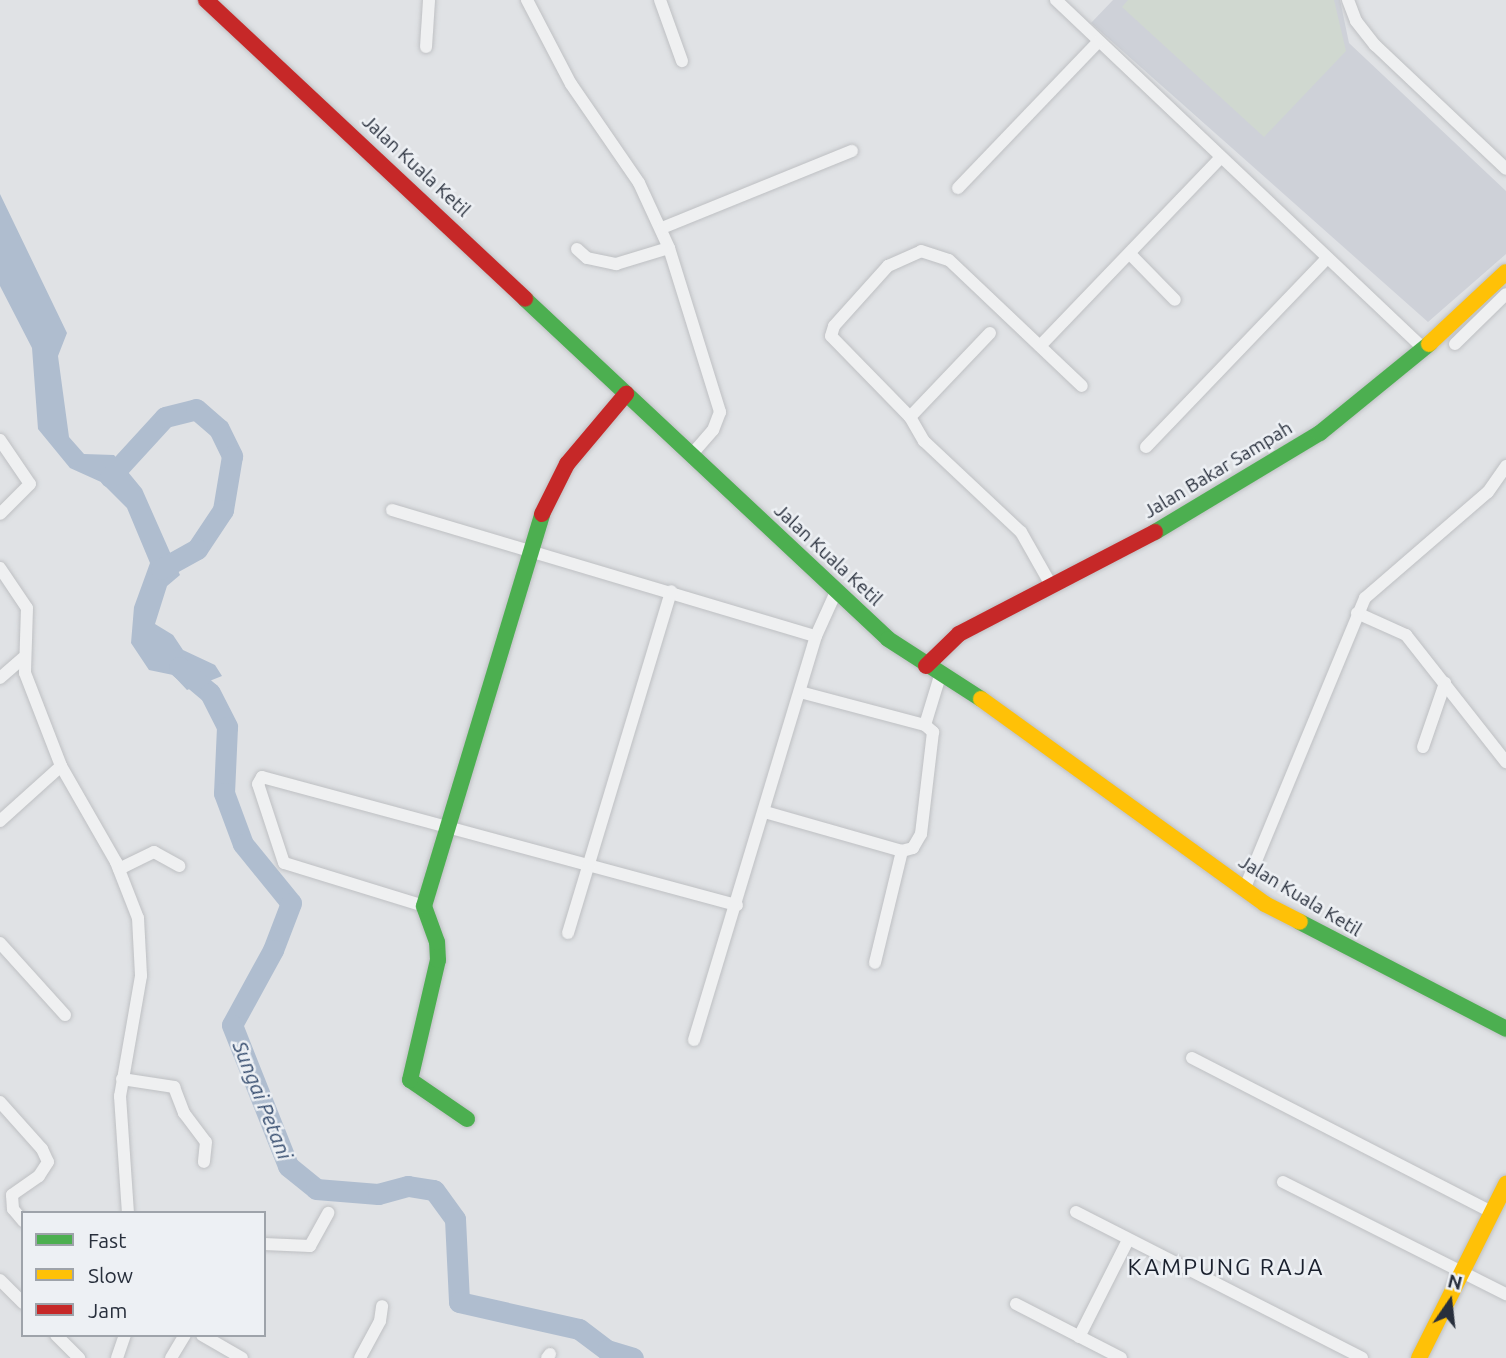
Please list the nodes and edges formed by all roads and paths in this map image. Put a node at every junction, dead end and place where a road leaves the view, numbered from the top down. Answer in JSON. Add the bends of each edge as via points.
{"nodes":[{"id":1,"x":206,"y":0,"type":"edge"},
{"id":2,"x":429,"y":0,"type":"edge"},
{"id":3,"x":527,"y":0,"type":"edge"},
{"id":4,"x":660,"y":0,"type":"edge"},
{"id":5,"x":1056,"y":0,"type":"edge"},
{"id":6,"x":1348,"y":0,"type":"edge"},
{"id":7,"x":1098,"y":43,"type":"junction"},
{"id":8,"x":426,"y":47,"type":"dead end"},
{"id":9,"x":682,"y":61,"type":"dead end"},
{"id":10,"x":852,"y":151,"type":"dead end"},
{"id":11,"x":1220,"y":158,"type":"junction"},
{"id":12,"x":1506,"y":169,"type":"edge"},
{"id":13,"x":958,"y":188,"type":"dead end"},
{"id":14,"x":662,"y":228,"type":"junction"},
{"id":15,"x":669,"y":248,"type":"junction"},
{"id":16,"x":577,"y":249,"type":"dead end"},
{"id":17,"x":1130,"y":254,"type":"junction"},
{"id":18,"x":1326,"y":259,"type":"junction"},
{"id":19,"x":1504,"y":277,"type":"edge"},
{"id":20,"x":1506,"y":294,"type":"edge"},
{"id":21,"x":1175,"y":300,"type":"dead end"},
{"id":22,"x":990,"y":333,"type":"dead end"},
{"id":23,"x":1455,"y":344,"type":"dead end"},
{"id":24,"x":1040,"y":346,"type":"junction"},
{"id":25,"x":1424,"y":349,"type":"junction"},
{"id":26,"x":1082,"y":386,"type":"dead end"},
{"id":27,"x":626,"y":394,"type":"junction"},
{"id":28,"x":911,"y":417,"type":"junction"},
{"id":29,"x":0,"y":440,"type":"edge"},
{"id":30,"x":1146,"y":447,"type":"dead end"},
{"id":31,"x":691,"y":455,"type":"junction"},
{"id":32,"x":1506,"y":466,"type":"edge"},
{"id":33,"x":392,"y":510,"type":"dead end"},
{"id":34,"x":0,"y":514,"type":"edge"},
{"id":35,"x":528,"y":548,"type":"junction"},
{"id":36,"x":0,"y":568,"type":"edge"},
{"id":37,"x":1051,"y":585,"type":"junction"},
{"id":38,"x":671,"y":592,"type":"junction"},
{"id":39,"x":836,"y":592,"type":"junction"},
{"id":40,"x":1357,"y":613,"type":"junction"},
{"id":41,"x":816,"y":636,"type":"junction"},
{"id":42,"x":23,"y":658,"type":"junction"},
{"id":43,"x":926,"y":667,"type":"junction"},
{"id":44,"x":940,"y":676,"type":"junction"},
{"id":45,"x":0,"y":678,"type":"edge"},
{"id":46,"x":1445,"y":683,"type":"junction"},
{"id":47,"x":800,"y":692,"type":"junction"},
{"id":48,"x":925,"y":725,"type":"junction"},
{"id":49,"x":1423,"y":747,"type":"dead end"},
{"id":50,"x":1506,"y":762,"type":"edge"},
{"id":51,"x":61,"y":766,"type":"junction"},
{"id":52,"x":765,"y":812,"type":"junction"},
{"id":53,"x":0,"y":821,"type":"edge"},
{"id":54,"x":446,"y":826,"type":"junction"},
{"id":55,"x":902,"y":851,"type":"junction"},
{"id":56,"x":588,"y":865,"type":"junction"},
{"id":57,"x":179,"y":866,"type":"dead end"},
{"id":58,"x":119,"y":869,"type":"junction"},
{"id":59,"x":1244,"y":890,"type":"junction"},
{"id":60,"x":737,"y":905,"type":"junction"},
{"id":61,"x":424,"y":906,"type":"junction"},
{"id":62,"x":568,"y":933,"type":"dead end"},
{"id":63,"x":0,"y":943,"type":"edge"},
{"id":64,"x":875,"y":963,"type":"dead end"},
{"id":65,"x":65,"y":1016,"type":"dead end"},
{"id":66,"x":1506,"y":1028,"type":"edge"},
{"id":67,"x":694,"y":1040,"type":"dead end"},
{"id":68,"x":1192,"y":1058,"type":"dead end"},
{"id":69,"x":122,"y":1079,"type":"junction"},
{"id":70,"x":0,"y":1102,"type":"edge"},
{"id":71,"x":467,"y":1119,"type":"dead end"},
{"id":72,"x":204,"y":1162,"type":"dead end"},
{"id":73,"x":1283,"y":1182,"type":"dead end"},
{"id":74,"x":1506,"y":1184,"type":"edge"},
{"id":75,"x":128,"y":1211,"type":"edge"},
{"id":76,"x":1076,"y":1212,"type":"dead end"},
{"id":77,"x":1492,"y":1212,"type":"junction"},
{"id":78,"x":328,"y":1213,"type":"dead end"},
{"id":79,"x":21,"y":1219,"type":"edge"},
{"id":80,"x":1128,"y":1240,"type":"junction"},
{"id":81,"x":266,"y":1244,"type":"edge"},
{"id":82,"x":1462,"y":1272,"type":"junction"},
{"id":83,"x":0,"y":1280,"type":"edge"},
{"id":84,"x":1506,"y":1294,"type":"edge"},
{"id":85,"x":21,"y":1301,"type":"edge"},
{"id":86,"x":1016,"y":1304,"type":"dead end"},
{"id":87,"x":382,"y":1306,"type":"dead end"},
{"id":88,"x":1079,"y":1336,"type":"junction"},
{"id":89,"x":57,"y":1337,"type":"edge"},
{"id":90,"x":124,"y":1337,"type":"edge"},
{"id":91,"x":184,"y":1337,"type":"edge"},
{"id":92,"x":206,"y":1337,"type":"edge"},
{"id":93,"x":79,"y":1358,"type":"edge"},
{"id":94,"x":117,"y":1358,"type":"edge"},
{"id":95,"x":171,"y":1358,"type":"edge"},
{"id":96,"x":243,"y":1358,"type":"edge"},
{"id":97,"x":360,"y":1358,"type":"edge"},
{"id":98,"x":1121,"y":1358,"type":"edge"},
{"id":99,"x":1362,"y":1358,"type":"edge"},
{"id":100,"x":1419,"y":1358,"type":"edge"}],
"edges":[{"from":1,"to":27,"type":"main road","name":"Jalan Kuala Ketil"},
{"from":2,"to":8,"type":"street"},
{"from":3,"to":14,"type":"street","via":[[571,84],[639,183]]},
{"from":4,"to":9,"type":"street"},
{"from":5,"to":7,"type":"street"},
{"from":6,"to":12,"type":"street","via":[[1356,21],[1375,45]]},
{"from":7,"to":11,"type":"street"},
{"from":7,"to":13,"type":"street"},
{"from":10,"to":14,"type":"street"},
{"from":11,"to":17,"type":"street"},
{"from":11,"to":18,"type":"street"},
{"from":14,"to":15,"type":"street"},
{"from":15,"to":16,"type":"street","via":[[616,264],[595,261]]},
{"from":15,"to":31,"type":"street","via":[[720,412],[713,430]]},
{"from":17,"to":21,"type":"street"},
{"from":17,"to":24,"type":"street"},
{"from":18,"to":25,"type":"street"},
{"from":18,"to":30,"type":"street"},
{"from":19,"to":25,"type":"main road","name":"Jalan Bakar Sampah"},
{"from":20,"to":23,"type":"street"},
{"from":22,"to":28,"type":"street"},
{"from":24,"to":26,"type":"street"},
{"from":24,"to":28,"type":"street","via":[[941,255],[921,251],[900,258],[866,289],[834,326],[831,336]]},
{"from":25,"to":37,"type":"main road","name":"Jalan Bakar Sampah","via":[[1320,433],[1256,476]]},
{"from":27,"to":31,"type":"main road","name":"Jalan Kuala Ketil"},
{"from":27,"to":35,"type":"main road","via":[[567,464]]},
{"from":28,"to":37,"type":"street","via":[[924,441],[1020,532]]},
{"from":29,"to":34,"type":"street","via":[[30,484]]},
{"from":31,"to":39,"type":"main road","name":"Jalan Kuala Ketil"},
{"from":32,"to":40,"type":"street","via":[[1488,492],[1372,588]]},
{"from":33,"to":35,"type":"street"},
{"from":35,"to":38,"type":"street"},
{"from":35,"to":54,"type":"main road"},
{"from":36,"to":42,"type":"street","via":[[27,608]]},
{"from":37,"to":43,"type":"main road","name":"Jalan Bakar Sampah","via":[[959,634]]},
{"from":38,"to":41,"type":"street"},
{"from":38,"to":56,"type":"street"},
{"from":39,"to":41,"type":"street"},
{"from":39,"to":43,"type":"main road","name":"Jalan Kuala Ketil"},
{"from":40,"to":46,"type":"street","via":[[1406,635]]},
{"from":40,"to":59,"type":"street"},
{"from":41,"to":47,"type":"street"},
{"from":42,"to":45,"type":"street"},
{"from":42,"to":51,"type":"street"},
{"from":43,"to":44,"type":"main road","name":"Jalan Kuala Ketil"},
{"from":44,"to":48,"type":"street"},
{"from":44,"to":59,"type":"main road","name":"Jalan Kuala Ketil","via":[[1047,742]]},
{"from":46,"to":49,"type":"street"},
{"from":46,"to":50,"type":"street"},
{"from":47,"to":48,"type":"street"},
{"from":47,"to":52,"type":"street"},
{"from":48,"to":55,"type":"street","via":[[934,740],[921,834],[913,848]]},
{"from":51,"to":53,"type":"street"},
{"from":51,"to":58,"type":"street"},
{"from":52,"to":55,"type":"street"},
{"from":52,"to":60,"type":"street"},
{"from":54,"to":56,"type":"street"},
{"from":54,"to":61,"type":"main road"},
{"from":54,"to":61,"type":"street","via":[[271,776],[259,780],[284,863]]},
{"from":55,"to":64,"type":"street"},
{"from":56,"to":60,"type":"street"},
{"from":56,"to":62,"type":"street"},
{"from":57,"to":58,"type":"street","via":[[154,852]]},
{"from":58,"to":69,"type":"street","via":[[138,918],[142,944],[141,976]]},
{"from":59,"to":66,"type":"main road","name":"Jalan Kuala Ketil","via":[[1318,935]]},
{"from":60,"to":67,"type":"street"},
{"from":61,"to":71,"type":"main road","via":[[438,960],[410,1080],[415,1088]]},
{"from":63,"to":65,"type":"street"},
{"from":68,"to":77,"type":"street"},
{"from":69,"to":72,"type":"street","via":[[174,1087],[184,1112],[206,1142]]},
{"from":69,"to":75,"type":"street"},
{"from":70,"to":79,"type":"street","via":[[48,1162],[39,1177],[12,1195],[13,1209]]},
{"from":73,"to":82,"type":"street"},
{"from":74,"to":77,"type":"main road"},
{"from":76,"to":80,"type":"street"},
{"from":77,"to":82,"type":"main road"},
{"from":78,"to":81,"type":"street","via":[[310,1247]]},
{"from":80,"to":88,"type":"street"},
{"from":80,"to":99,"type":"street"},
{"from":82,"to":84,"type":"street"},
{"from":82,"to":100,"type":"main road"},
{"from":83,"to":85,"type":"street"},
{"from":86,"to":88,"type":"street"},
{"from":87,"to":97,"type":"street","via":[[380,1321]]},
{"from":88,"to":98,"type":"street"},
{"from":89,"to":93,"type":"street"},
{"from":90,"to":94,"type":"street"},
{"from":91,"to":95,"type":"street"},
{"from":92,"to":96,"type":"street"}]}
